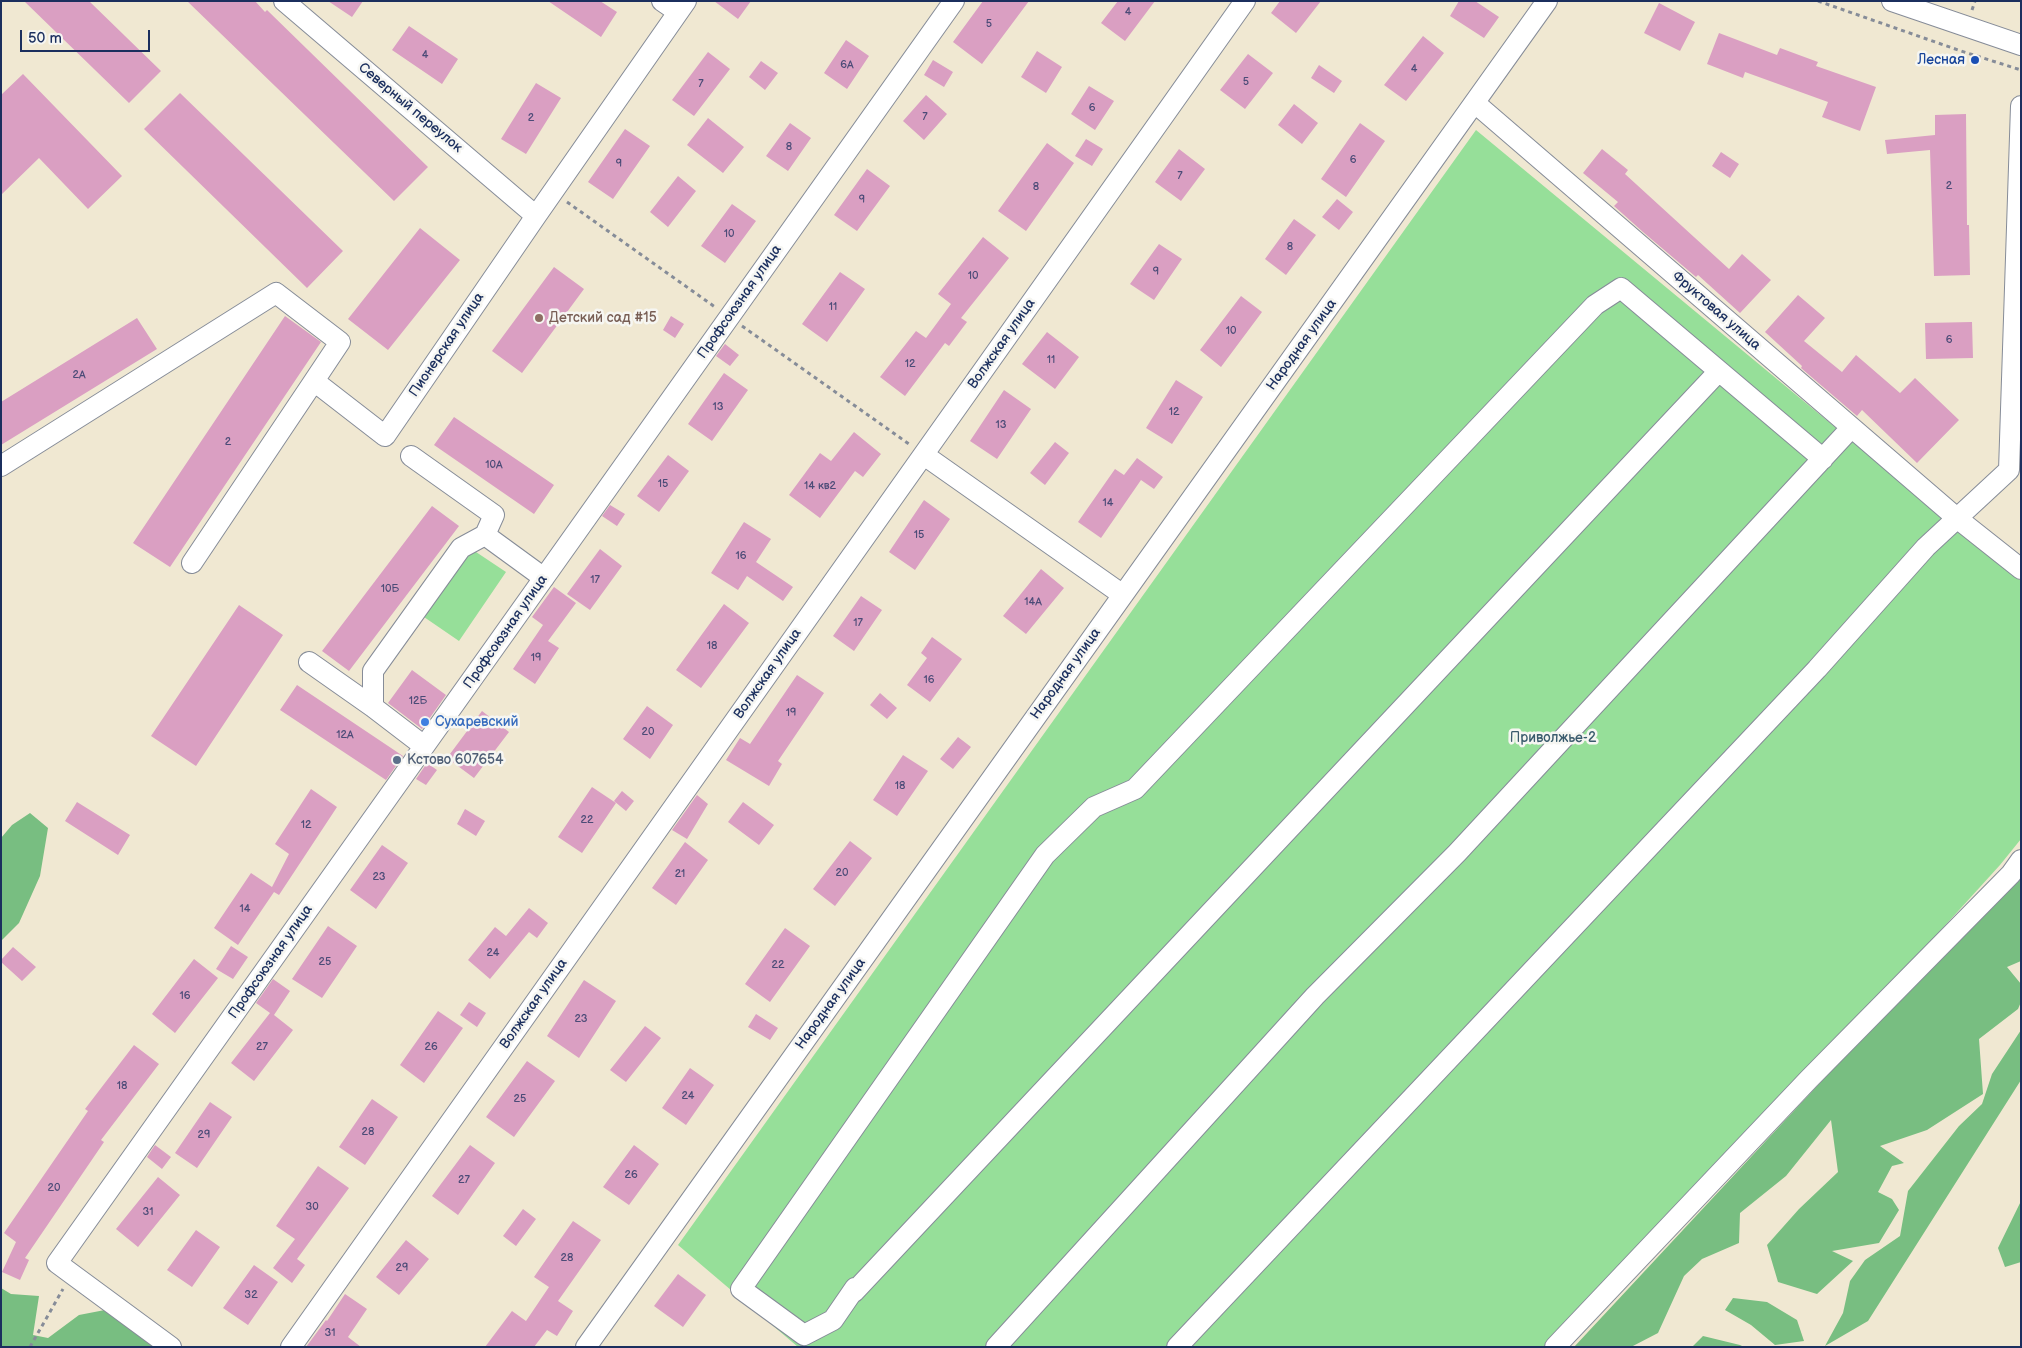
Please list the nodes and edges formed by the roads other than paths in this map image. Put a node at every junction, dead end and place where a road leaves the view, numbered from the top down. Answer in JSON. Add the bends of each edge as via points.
{"nodes":[{"id":1,"x":284,"y":1,"type":"edge"},
{"id":2,"x":954,"y":1,"type":"edge"},
{"id":3,"x":1245,"y":1,"type":"edge"},
{"id":4,"x":1547,"y":1,"type":"edge"},
{"id":5,"x":1892,"y":1,"type":"edge"},
{"id":6,"x":675,"y":5,"type":"edge"},
{"id":7,"x":2021,"y":45,"type":"edge"},
{"id":8,"x":1475,"y":103,"type":"junction"},
{"id":9,"x":2021,"y":106,"type":"edge"},
{"id":10,"x":536,"y":216,"type":"junction"},
{"id":11,"x":1718,"y":371,"type":"junction"},
{"id":12,"x":314,"y":381,"type":"junction"},
{"id":13,"x":1852,"y":428,"type":"junction"},
{"id":14,"x":924,"y":454,"type":"junction"},
{"id":15,"x":411,"y":456,"type":"dead end"},
{"id":16,"x":1823,"y":459,"type":"junction"},
{"id":17,"x":1,"y":466,"type":"edge"},
{"id":18,"x":1958,"y":519,"type":"junction"},
{"id":19,"x":485,"y":535,"type":"junction"},
{"id":20,"x":192,"y":563,"type":"dead end"},
{"id":21,"x":2021,"y":569,"type":"edge"},
{"id":22,"x":544,"y":578,"type":"junction"},
{"id":23,"x":1122,"y":595,"type":"junction"},
{"id":24,"x":309,"y":662,"type":"dead end"},
{"id":25,"x":373,"y":707,"type":"junction"},
{"id":26,"x":424,"y":746,"type":"junction"},
{"id":27,"x":2021,"y":860,"type":"edge"},
{"id":28,"x":171,"y":1347,"type":"edge"},
{"id":29,"x":291,"y":1347,"type":"edge"},
{"id":30,"x":586,"y":1347,"type":"edge"},
{"id":31,"x":996,"y":1347,"type":"edge"},
{"id":32,"x":1177,"y":1347,"type":"edge"},
{"id":33,"x":1555,"y":1347,"type":"edge"}],
"edges":[{"from":1,"to":10,"type":"street","name":"Северный переулок"},
{"from":2,"to":22,"type":"street","name":"Профсоюзная улица"},
{"from":3,"to":14,"type":"street","name":"Волжская улица"},
{"from":4,"to":8,"type":"street","name":"Народная улица"},
{"from":5,"to":7,"type":"street"},
{"from":6,"to":10,"type":"street","name":"Пионерская улица"},
{"from":8,"to":13,"type":"street","name":"Фруктовая улица"},
{"from":8,"to":23,"type":"street","name":"Народная улица"},
{"from":9,"to":18,"type":"street","via":[[2009,470]]},
{"from":10,"to":12,"type":"street","name":"Пионерская улица","via":[[385,436]]},
{"from":11,"to":11,"type":"street","via":[[1621,288],[1595,305],[1135,789],[1094,807],[1044,855],[741,1289],[804,1335],[833,1320],[854,1288],[854,1292]]},
{"from":11,"to":16,"type":"street"},
{"from":12,"to":17,"type":"street","via":[[340,342],[276,293]]},
{"from":12,"to":20,"type":"street"},
{"from":13,"to":16,"type":"street"},
{"from":13,"to":18,"type":"street","name":"Фруктовая улица"},
{"from":14,"to":23,"type":"street"},
{"from":14,"to":29,"type":"street","name":"Волжская улица"},
{"from":15,"to":19,"type":"street","via":[[494,515]]},
{"from":16,"to":31,"type":"street","via":[[1457,853],[1315,996]]},
{"from":18,"to":21,"type":"street","name":"Фруктовая улица"},
{"from":18,"to":32,"type":"street","via":[[1926,547],[1817,669]]},
{"from":19,"to":22,"type":"street"},
{"from":19,"to":25,"type":"street","via":[[460,548],[372,671]]},
{"from":22,"to":26,"type":"street","name":"Профсоюзная улица"},
{"from":23,"to":30,"type":"street","name":"Народная улица"},
{"from":24,"to":25,"type":"street"},
{"from":25,"to":26,"type":"street"},
{"from":26,"to":28,"type":"street","name":"Профсоюзная улица","via":[[65,1268]]},
{"from":27,"to":33,"type":"street"}]}
